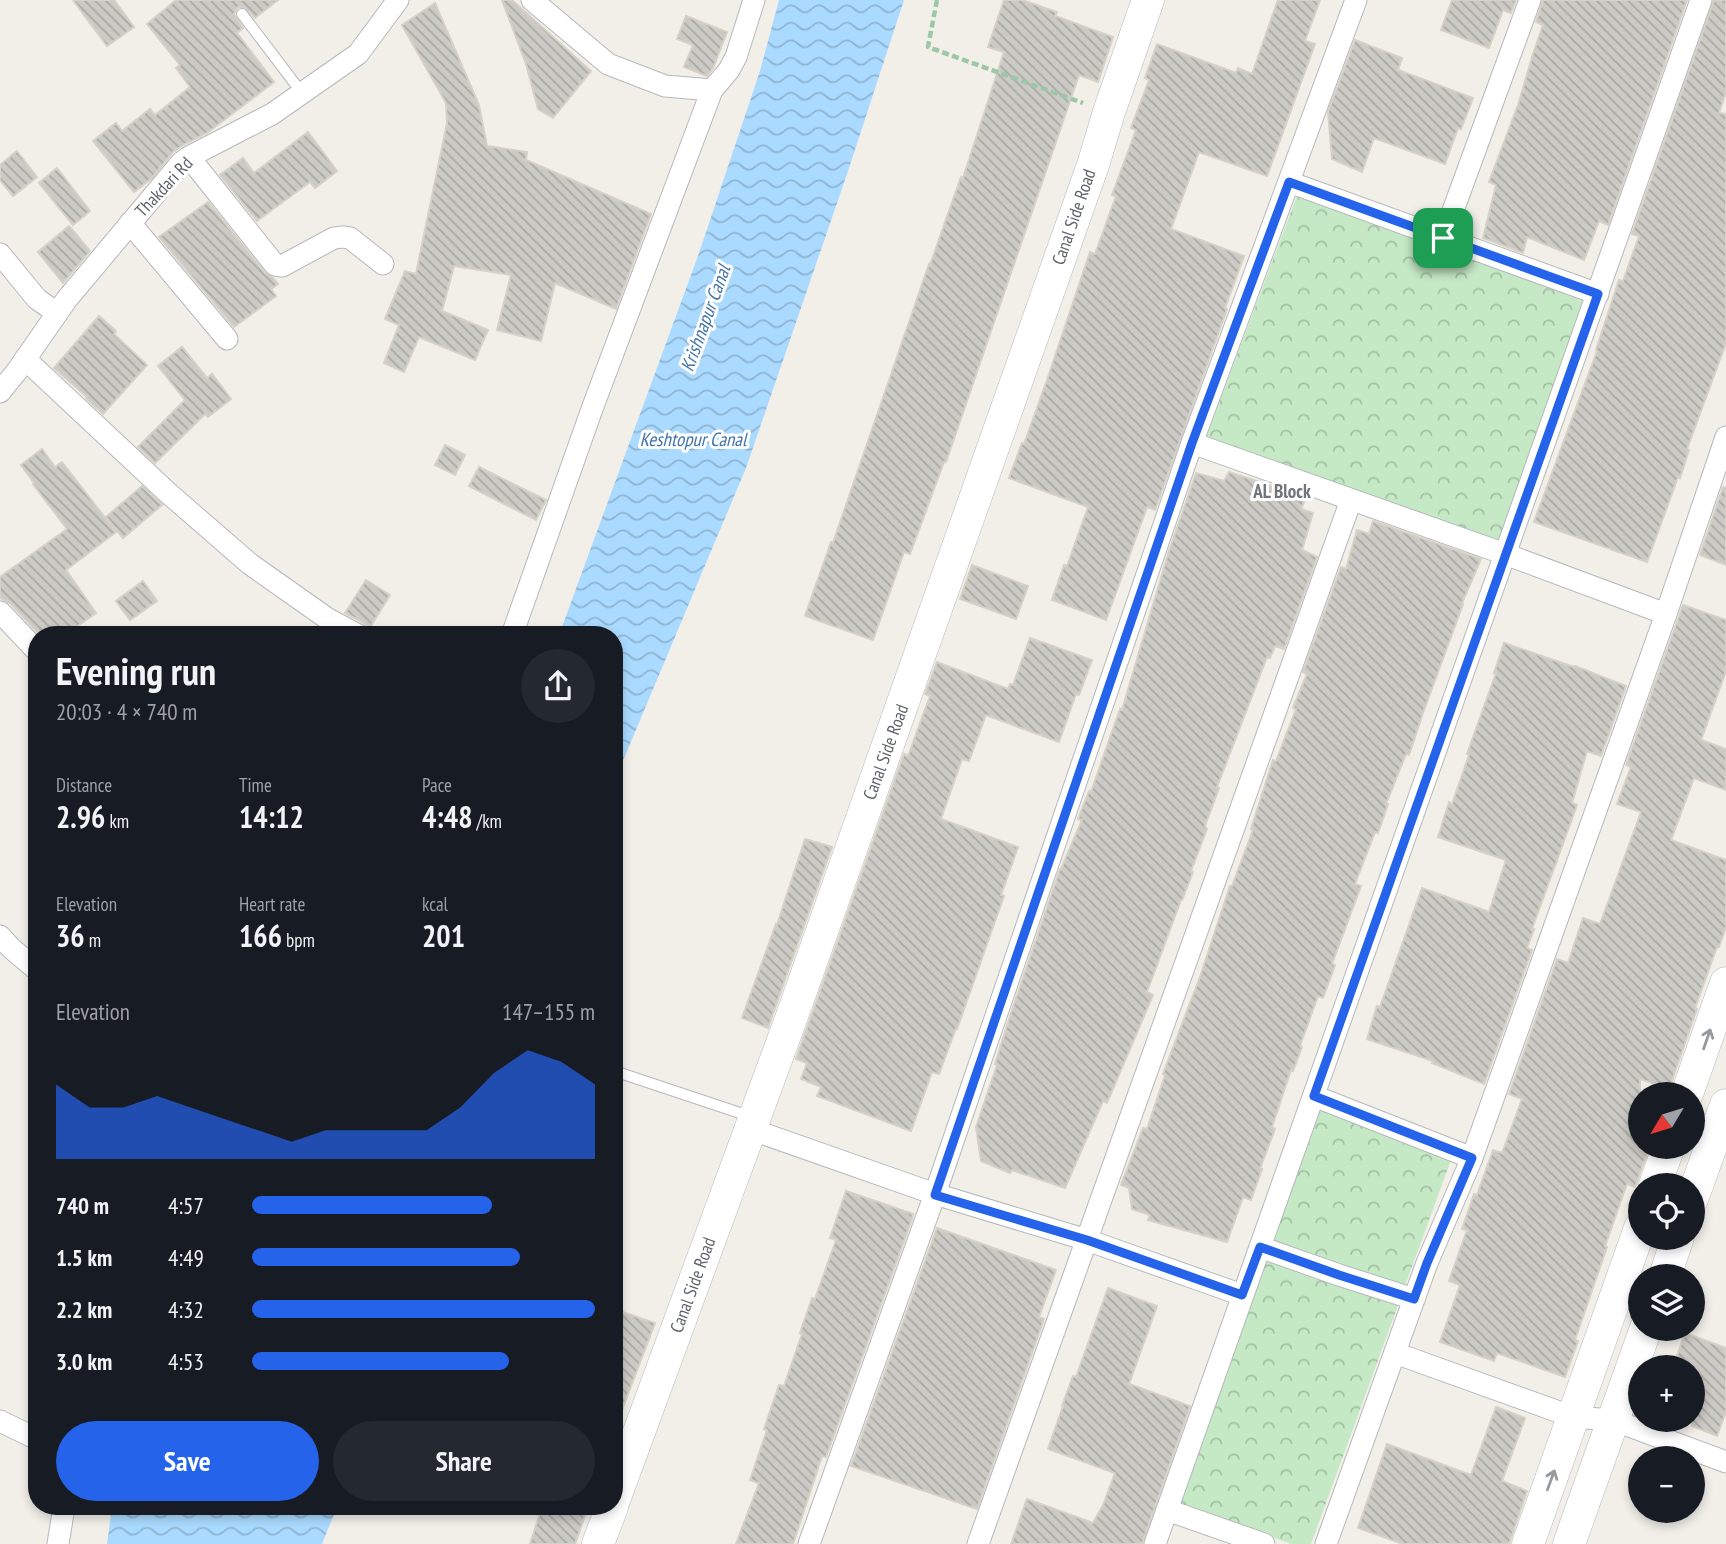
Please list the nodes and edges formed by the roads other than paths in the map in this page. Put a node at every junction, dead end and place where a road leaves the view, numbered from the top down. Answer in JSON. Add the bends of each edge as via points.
{"nodes":[{"id":1,"x":398,"y":0,"type":"edge"},
{"id":2,"x":532,"y":0,"type":"edge"},
{"id":3,"x":754,"y":0,"type":"edge"},
{"id":4,"x":1148,"y":0,"type":"edge"},
{"id":5,"x":1356,"y":0,"type":"edge"},
{"id":6,"x":1530,"y":0,"type":"edge"},
{"id":7,"x":1701,"y":0,"type":"edge"},
{"id":8,"x":242,"y":14,"type":"dead end"},
{"id":9,"x":712,"y":90,"type":"junction"},
{"id":10,"x":302,"y":93,"type":"junction"},
{"id":11,"x":189,"y":157,"type":"junction"},
{"id":12,"x":1289,"y":182,"type":"junction"},
{"id":13,"x":130,"y":223,"type":"junction"},
{"id":14,"x":1443,"y":238,"type":"junction"},
{"id":15,"x":0,"y":254,"type":"edge"},
{"id":16,"x":383,"y":264,"type":"dead end"},
{"id":17,"x":1598,"y":294,"type":"junction"},
{"id":18,"x":57,"y":313,"type":"junction"},
{"id":19,"x":227,"y":339,"type":"dead end"},
{"id":20,"x":25,"y":359,"type":"junction"},
{"id":21,"x":0,"y":392,"type":"edge"},
{"id":22,"x":1726,"y":437,"type":"edge"},
{"id":23,"x":1192,"y":443,"type":"junction"},
{"id":24,"x":1351,"y":500,"type":"junction"},
{"id":25,"x":1505,"y":554,"type":"junction"},
{"id":26,"x":0,"y":612,"type":"edge"},
{"id":27,"x":1666,"y":614,"type":"junction"},
{"id":28,"x":341,"y":626,"type":"edge"},
{"id":29,"x":515,"y":626,"type":"edge"},
{"id":30,"x":28,"y":642,"type":"edge"},
{"id":31,"x":0,"y":936,"type":"edge"},
{"id":32,"x":28,"y":962,"type":"edge"},
{"id":33,"x":1726,"y":984,"type":"edge"},
{"id":34,"x":623,"y":1074,"type":"edge"},
{"id":35,"x":1691,"y":1082,"type":"edge"},
{"id":36,"x":1314,"y":1096,"type":"junction"},
{"id":37,"x":1726,"y":1105,"type":"edge"},
{"id":38,"x":753,"y":1124,"type":"junction"},
{"id":39,"x":1472,"y":1158,"type":"junction"},
{"id":40,"x":1701,"y":1173,"type":"edge"},
{"id":41,"x":935,"y":1195,"type":"junction"},
{"id":42,"x":1087,"y":1240,"type":"junction"},
{"id":43,"x":1260,"y":1247,"type":"junction"},
{"id":44,"x":1632,"y":1250,"type":"edge"},
{"id":45,"x":1242,"y":1295,"type":"junction"},
{"id":46,"x":1414,"y":1299,"type":"junction"},
{"id":47,"x":1641,"y":1341,"type":"edge"},
{"id":48,"x":1395,"y":1353,"type":"junction"},
{"id":49,"x":1573,"y":1417,"type":"junction"},
{"id":50,"x":1613,"y":1420,"type":"junction"},
{"id":51,"x":0,"y":1421,"type":"edge"},
{"id":52,"x":28,"y":1435,"type":"edge"},
{"id":53,"x":1726,"y":1462,"type":"edge"},
{"id":54,"x":623,"y":1476,"type":"edge"},
{"id":55,"x":1167,"y":1510,"type":"junction"},
{"id":56,"x":63,"y":1515,"type":"edge"},
{"id":57,"x":609,"y":1515,"type":"edge"},
{"id":58,"x":58,"y":1544,"type":"edge"},
{"id":59,"x":598,"y":1544,"type":"edge"},
{"id":60,"x":809,"y":1544,"type":"edge"},
{"id":61,"x":978,"y":1544,"type":"edge"},
{"id":62,"x":1155,"y":1544,"type":"edge"},
{"id":63,"x":1265,"y":1544,"type":"edge"},
{"id":64,"x":1326,"y":1544,"type":"edge"},
{"id":65,"x":1528,"y":1544,"type":"edge"},
{"id":66,"x":1569,"y":1544,"type":"edge"}],
"edges":[{"from":1,"to":10,"type":"street","name":"Thakdari Rd","via":[[358,54]]},
{"from":2,"to":9,"type":"street","via":[[608,64],[665,86]]},
{"from":3,"to":9,"type":"street","via":[[736,57]]},
{"from":4,"to":38,"type":"street","name":"Canal Side Road"},
{"from":5,"to":12,"type":"street"},
{"from":6,"to":14,"type":"street"},
{"from":7,"to":17,"type":"street"},
{"from":8,"to":10,"type":"lane"},
{"from":9,"to":29,"type":"street"},
{"from":10,"to":11,"type":"street","name":"Thakdari Rd"},
{"from":11,"to":13,"type":"street","name":"Thakdari Rd"},
{"from":11,"to":16,"type":"street","via":[[275,265],[282,266],[343,237]]},
{"from":12,"to":14,"type":"street"},
{"from":12,"to":23,"type":"street"},
{"from":13,"to":18,"type":"street","name":"Thakdari Rd"},
{"from":13,"to":19,"type":"street"},
{"from":14,"to":17,"type":"street"},
{"from":15,"to":18,"type":"street","via":[[37,299]]},
{"from":17,"to":25,"type":"street"},
{"from":18,"to":20,"type":"street","name":"Thakdari Rd"},
{"from":20,"to":21,"type":"street","name":"Thakdari Rd"},
{"from":20,"to":28,"type":"street","via":[[250,564]]},
{"from":22,"to":27,"type":"street"},
{"from":23,"to":24,"type":"street"},
{"from":23,"to":41,"type":"street"},
{"from":24,"to":25,"type":"street"},
{"from":24,"to":42,"type":"street"},
{"from":25,"to":27,"type":"street"},
{"from":25,"to":36,"type":"street"},
{"from":26,"to":30,"type":"street"},
{"from":27,"to":39,"type":"street"},
{"from":31,"to":32,"type":"street"},
{"from":35,"to":33,"type":"street","one_way":true},
{"from":34,"to":38,"type":"lane"},
{"from":36,"to":39,"type":"street"},
{"from":36,"to":43,"type":"street"},
{"from":37,"to":40,"type":"street"},
{"from":38,"to":41,"type":"street"},
{"from":38,"to":54,"type":"street","name":"Canal Side Road"},
{"from":39,"to":46,"type":"street"},
{"from":41,"to":42,"type":"street"},
{"from":41,"to":60,"type":"street"},
{"from":42,"to":45,"type":"street"},
{"from":42,"to":61,"type":"street"},
{"from":43,"to":45,"type":"street"},
{"from":43,"to":46,"type":"street"},
{"from":44,"to":49,"type":"street"},
{"from":45,"to":55,"type":"street"},
{"from":46,"to":48,"type":"street"},
{"from":47,"to":50,"type":"street"},
{"from":48,"to":49,"type":"street"},
{"from":48,"to":64,"type":"street"},
{"from":49,"to":50,"type":"street"},
{"from":65,"to":49,"type":"street","one_way":true},
{"from":50,"to":53,"type":"street"},
{"from":50,"to":66,"type":"street"},
{"from":51,"to":52,"type":"street"},
{"from":55,"to":62,"type":"street"},
{"from":55,"to":63,"type":"street"},
{"from":56,"to":58,"type":"street"},
{"from":57,"to":59,"type":"street"}]}
